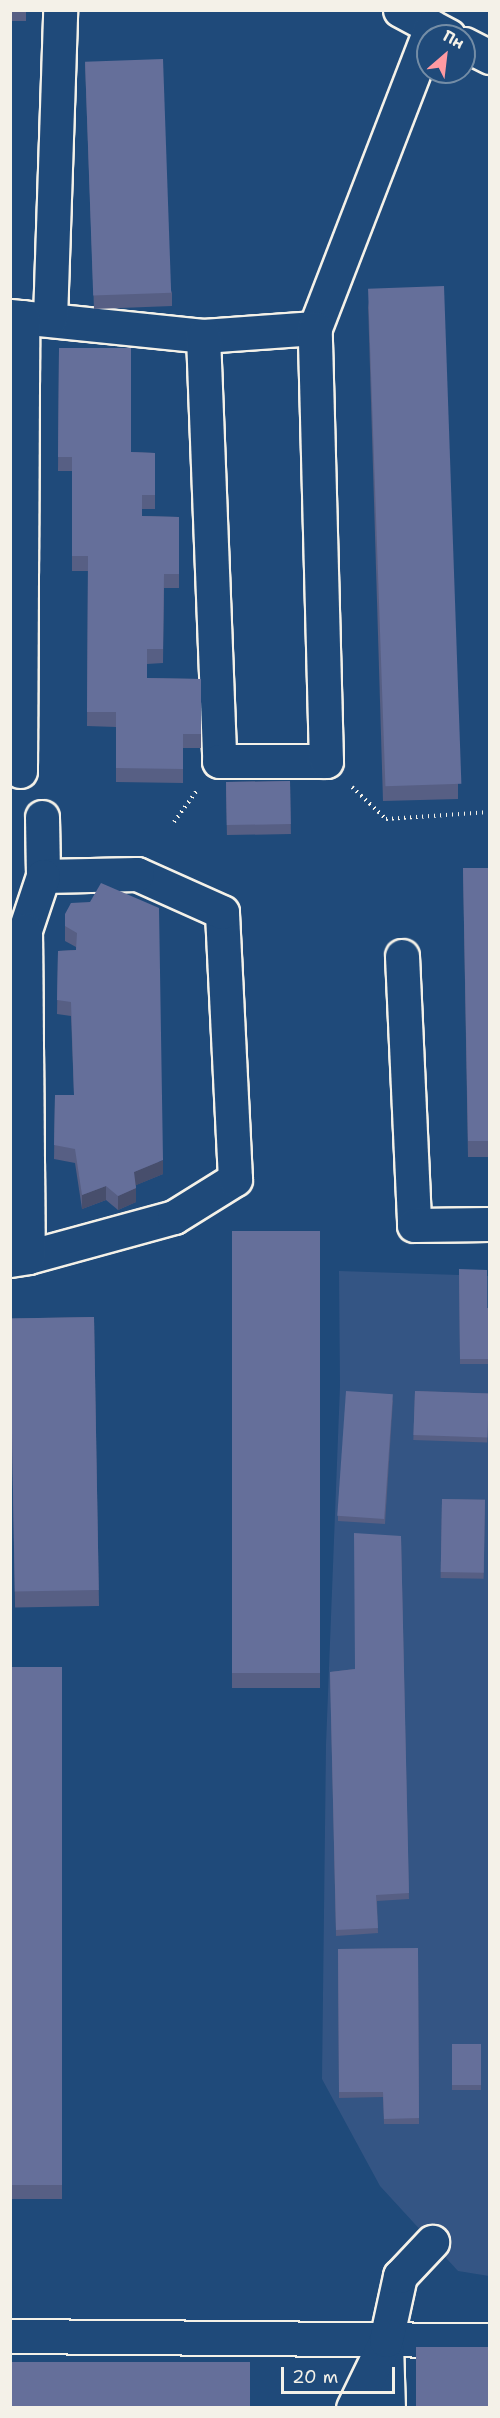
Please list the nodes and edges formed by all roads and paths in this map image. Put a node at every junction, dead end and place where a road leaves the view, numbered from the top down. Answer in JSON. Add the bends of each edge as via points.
{"nodes":[{"id":1,"x":60,"y":10,"type":"edge"},
{"id":2,"x":400,"y":10,"type":"edge"},
{"id":3,"x":427,"y":24,"type":"edge"},
{"id":4,"x":418,"y":84,"type":"edge"},
{"id":5,"x":28,"y":317,"type":"edge"},
{"id":6,"x":315,"y":328,"type":"junction"},
{"id":7,"x":203,"y":336,"type":"junction"},
{"id":8,"x":326,"y":761,"type":"junction"},
{"id":9,"x":20,"y":771,"type":"dead end"},
{"id":10,"x":489,"y":812,"type":"edge"},
{"id":11,"x":42,"y":817,"type":"dead end"},
{"id":12,"x":43,"y":876,"type":"junction"},
{"id":13,"x":18,"y":927,"type":"edge"},
{"id":14,"x":402,"y":956,"type":"dead end"},
{"id":15,"x":489,"y":1224,"type":"edge"},
{"id":16,"x":19,"y":1258,"type":"edge"},
{"id":17,"x":432,"y":2242,"type":"dead end"},
{"id":18,"x":10,"y":2336,"type":"edge"},
{"id":19,"x":386,"y":2340,"type":"junction"},
{"id":20,"x":489,"y":2340,"type":"edge"},
{"id":21,"x":353,"y":2408,"type":"edge"},
{"id":22,"x":388,"y":2408,"type":"edge"}],
"edges":[{"from":1,"to":5,"type":"street"},
{"from":2,"to":3,"type":"street"},
{"from":4,"to":6,"type":"street"},
{"from":5,"to":7,"type":"street"},
{"from":5,"to":9,"type":"street"},
{"from":6,"to":7,"type":"street"},
{"from":6,"to":8,"type":"street"},
{"from":7,"to":8,"type":"street","via":[[219,761]]},
{"from":8,"to":10,"type":"path","via":[[386,819]]},
{"from":11,"to":12,"type":"street"},
{"from":12,"to":13,"type":"street"},
{"from":12,"to":16,"type":"street","via":[[137,874],[222,912],[235,1179],[174,1216]]},
{"from":13,"to":16,"type":"street"},
{"from":14,"to":15,"type":"street","via":[[414,1225]]},
{"from":17,"to":19,"type":"street","via":[[400,2276]]},
{"from":18,"to":19,"type":"street"},
{"from":19,"to":20,"type":"street"},
{"from":19,"to":21,"type":"street"},
{"from":19,"to":22,"type":"street"}]}
